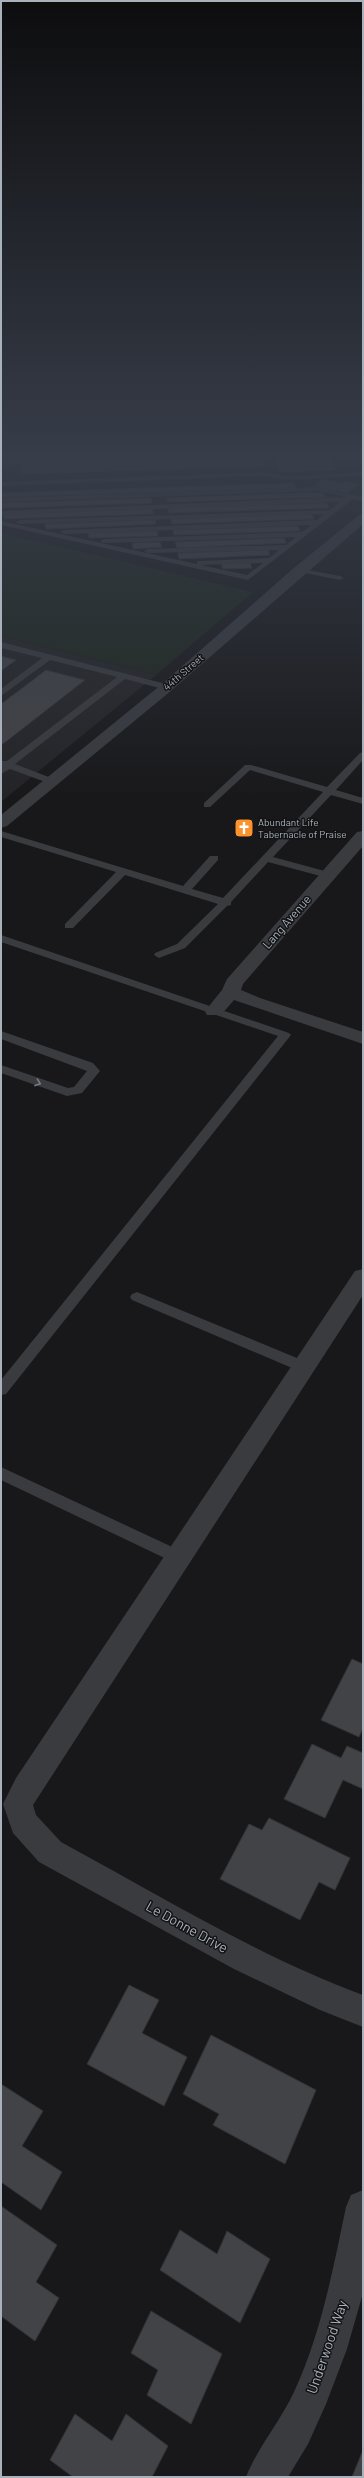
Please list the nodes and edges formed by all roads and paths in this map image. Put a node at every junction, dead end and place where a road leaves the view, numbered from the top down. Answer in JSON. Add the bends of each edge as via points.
{"nodes":[{"id":1,"x":204,"y":569,"type":"edge"},
{"id":2,"x":260,"y":569,"type":"edge"},
{"id":3,"x":300,"y":570,"type":"joint"},
{"id":4,"x":340,"y":578,"type":"dead end"},
{"id":5,"x":1,"y":645,"type":"edge"},
{"id":6,"x":48,"y":657,"type":"junction"},
{"id":7,"x":123,"y":676,"type":"junction"},
{"id":8,"x":167,"y":687,"type":"junction"},
{"id":9,"x":1,"y":693,"type":"edge"},
{"id":10,"x":363,"y":755,"type":"edge"},
{"id":11,"x":4,"y":766,"type":"edge"},
{"id":12,"x":52,"y":781,"type":"junction"},
{"id":13,"x":329,"y":790,"type":"junction"},
{"id":14,"x":363,"y":800,"type":"edge"},
{"id":15,"x":207,"y":805,"type":"dead end"},
{"id":16,"x":1,"y":823,"type":"edge"},
{"id":17,"x":1,"y":834,"type":"edge"},
{"id":18,"x":363,"y":836,"type":"edge"},
{"id":19,"x":214,"y":858,"type":"dead end"},
{"id":20,"x":267,"y":859,"type":"junction"},
{"id":21,"x":123,"y":871,"type":"junction"},
{"id":22,"x":328,"y":875,"type":"junction"},
{"id":23,"x":185,"y":890,"type":"junction"},
{"id":24,"x":227,"y":903,"type":"junction"},
{"id":25,"x":69,"y":926,"type":"dead end"},
{"id":26,"x":1,"y":938,"type":"edge"},
{"id":27,"x":160,"y":955,"type":"dead end"},
{"id":28,"x":231,"y":992,"type":"junction"},
{"id":29,"x":214,"y":1011,"type":"junction"},
{"id":30,"x":1,"y":1035,"type":"edge"},
{"id":31,"x":363,"y":1038,"type":"edge"},
{"id":32,"x":1,"y":1069,"type":"edge"},
{"id":33,"x":363,"y":1277,"type":"edge"},
{"id":34,"x":137,"y":1297,"type":"dead end"},
{"id":35,"x":304,"y":1367,"type":"junction"},
{"id":36,"x":1,"y":1390,"type":"edge"},
{"id":37,"x":1,"y":1473,"type":"edge"},
{"id":38,"x":178,"y":1557,"type":"junction"},
{"id":39,"x":14,"y":1811,"type":"edge"},
{"id":40,"x":363,"y":2011,"type":"edge"},
{"id":41,"x":363,"y":2207,"type":"edge"},
{"id":42,"x":265,"y":2477,"type":"edge"}],
"edges":[{"from":1,"to":2,"type":"lane","via":[[248,578]]},
{"from":3,"to":4,"type":"lane"},
{"from":3,"to":8,"type":"street","name":"44th Street"},
{"from":5,"to":6,"type":"lane"},
{"from":6,"to":7,"type":"lane"},
{"from":6,"to":9,"type":"lane"},
{"from":7,"to":8,"type":"lane"},
{"from":7,"to":11,"type":"lane"},
{"from":8,"to":12,"type":"street","name":"44th Street"},
{"from":10,"to":13,"type":"lane"},
{"from":11,"to":12,"type":"lane"},
{"from":12,"to":16,"type":"street","name":"44th Street"},
{"from":13,"to":14,"type":"lane"},
{"from":13,"to":15,"type":"lane","via":[[248,767]]},
{"from":13,"to":20,"type":"lane"},
{"from":17,"to":21,"type":"lane"},
{"from":18,"to":22,"type":"street","name":"Lang Avenue"},
{"from":19,"to":23,"type":"lane"},
{"from":20,"to":22,"type":"lane"},
{"from":20,"to":24,"type":"lane"},
{"from":21,"to":23,"type":"lane"},
{"from":21,"to":25,"type":"lane"},
{"from":22,"to":28,"type":"street","name":"Lang Avenue","via":[[234,983]]},
{"from":23,"to":24,"type":"lane"},
{"from":24,"to":27,"type":"lane","via":[[181,946]]},
{"from":26,"to":29,"type":"lane"},
{"from":28,"to":29,"type":"street","name":"Lang Avenue"},
{"from":28,"to":31,"type":"street"},
{"from":29,"to":36,"type":"lane","via":[[285,1035]]},
{"from":32,"to":30,"type":"lane","one_way":true,"via":[[67,1092],[78,1090],[94,1071],[89,1066]]},
{"from":33,"to":35,"type":"street"},
{"from":34,"to":35,"type":"lane"},
{"from":35,"to":38,"type":"street"},
{"from":37,"to":38,"type":"lane"},
{"from":38,"to":39,"type":"street","via":[[26,1788]]},
{"from":39,"to":40,"type":"street","name":"Le Donne Drive","via":[[50,1852],[245,1958],[331,1999]]},
{"from":41,"to":42,"type":"street","name":"Underwood Way","via":[[351,2273],[336,2330],[294,2432]]}]}
